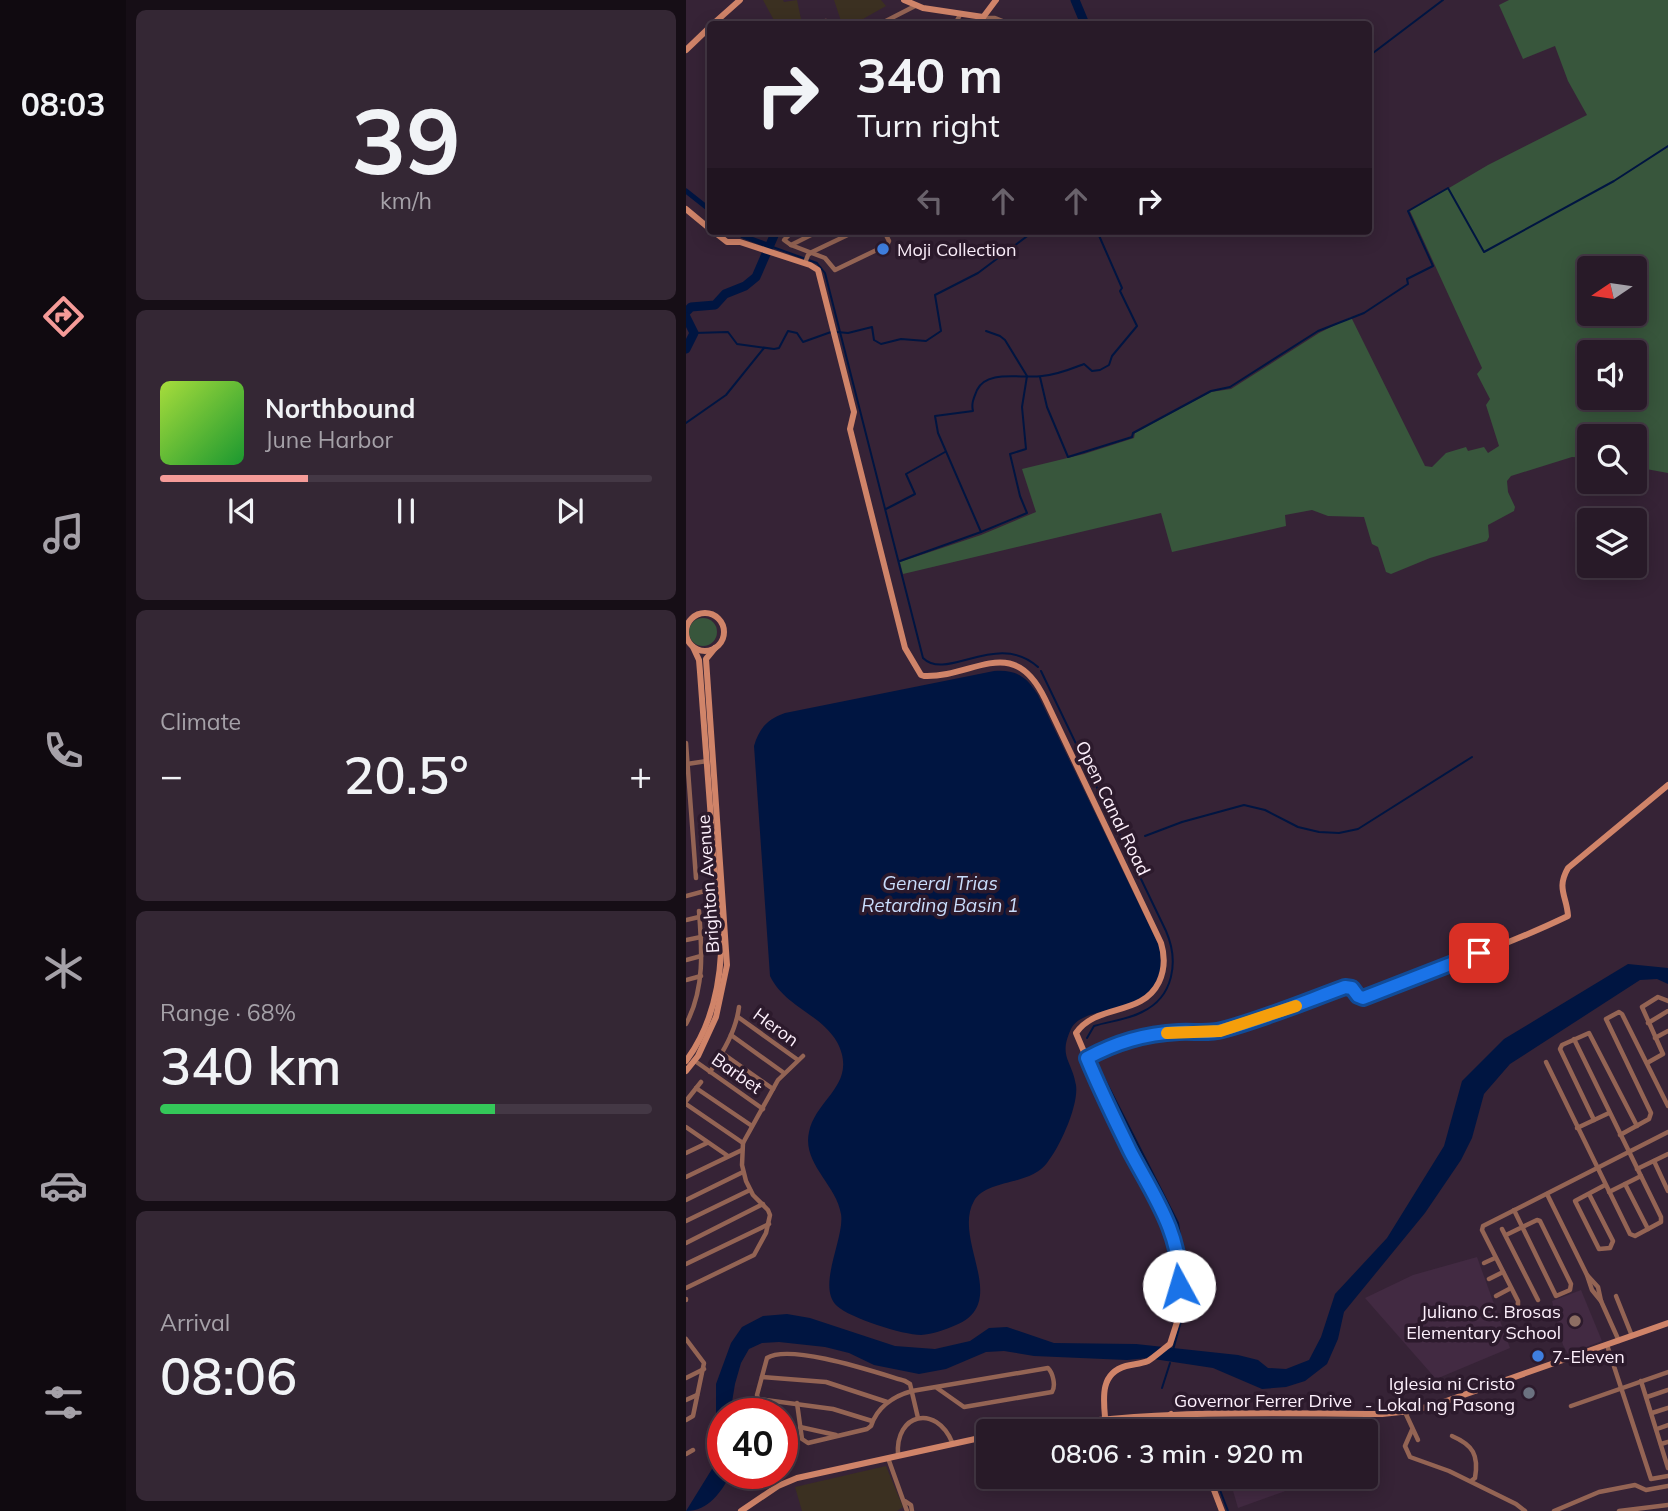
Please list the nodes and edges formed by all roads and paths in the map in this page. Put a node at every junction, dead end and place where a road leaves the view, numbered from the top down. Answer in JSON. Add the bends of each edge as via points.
{"nodes":[{"id":1,"x":740,"y":0,"type":"edge"},
{"id":2,"x":905,"y":0,"type":"edge"},
{"id":3,"x":996,"y":0,"type":"edge"},
{"id":4,"x":915,"y":6,"type":"junction"},
{"id":5,"x":960,"y":15,"type":"junction"},
{"id":6,"x":983,"y":18,"type":"junction"},
{"id":7,"x":717,"y":21,"type":"edge"},
{"id":8,"x":891,"y":21,"type":"edge"},
{"id":9,"x":957,"y":21,"type":"edge"},
{"id":10,"x":980,"y":21,"type":"edge"},
{"id":11,"x":1002,"y":21,"type":"edge"},
{"id":12,"x":707,"y":31,"type":"edge"},
{"id":13,"x":686,"y":50,"type":"edge"},
{"id":14,"x":686,"y":209,"type":"edge"},
{"id":15,"x":707,"y":226,"type":"edge"},
{"id":16,"x":718,"y":235,"type":"edge"},
{"id":17,"x":789,"y":235,"type":"edge"},
{"id":18,"x":811,"y":235,"type":"edge"},
{"id":19,"x":848,"y":235,"type":"edge"},
{"id":20,"x":886,"y":235,"type":"edge"},
{"id":21,"x":791,"y":245,"type":"junction"},
{"id":22,"x":812,"y":252,"type":"junction"},
{"id":23,"x":805,"y":263,"type":"junction"},
{"id":24,"x":686,"y":629,"type":"edge"},
{"id":25,"x":690,"y":644,"type":"edge"},
{"id":26,"x":715,"y":648,"type":"junction"},
{"id":27,"x":686,"y":743,"type":"edge"},
{"id":28,"x":707,"y":761,"type":"junction"},
{"id":29,"x":687,"y":764,"type":"edge"},
{"id":30,"x":688,"y":785,"type":"edge"},
{"id":31,"x":1668,"y":785,"type":"edge"},
{"id":32,"x":688,"y":807,"type":"edge"},
{"id":33,"x":692,"y":828,"type":"junction"},
{"id":34,"x":686,"y":829,"type":"edge"},
{"id":35,"x":694,"y":848,"type":"junction"},
{"id":36,"x":686,"y":850,"type":"edge"},
{"id":37,"x":695,"y":868,"type":"junction"},
{"id":38,"x":686,"y":870,"type":"edge"},
{"id":39,"x":696,"y":878,"type":"dead end"},
{"id":40,"x":720,"y":888,"type":"junction"},
{"id":41,"x":686,"y":896,"type":"edge"},
{"id":42,"x":699,"y":911,"type":"dead end"},
{"id":43,"x":699,"y":917,"type":"junction"},
{"id":44,"x":686,"y":920,"type":"edge"},
{"id":45,"x":701,"y":937,"type":"junction"},
{"id":46,"x":686,"y":940,"type":"edge"},
{"id":47,"x":701,"y":956,"type":"junction"},
{"id":48,"x":686,"y":960,"type":"edge"},
{"id":49,"x":701,"y":976,"type":"junction"},
{"id":50,"x":686,"y":980,"type":"edge"},
{"id":51,"x":1668,"y":1001,"type":"edge"},
{"id":52,"x":739,"y":1007,"type":"dead end"},
{"id":53,"x":1668,"y":1011,"type":"edge"},
{"id":54,"x":738,"y":1017,"type":"junction"},
{"id":55,"x":1648,"y":1023,"type":"junction"},
{"id":56,"x":686,"y":1024,"type":"edge"},
{"id":57,"x":1668,"y":1031,"type":"edge"},
{"id":58,"x":731,"y":1035,"type":"junction"},
{"id":59,"x":1655,"y":1038,"type":"junction"},
{"id":60,"x":1574,"y":1039,"type":"junction"},
{"id":61,"x":722,"y":1053,"type":"junction"},
{"id":62,"x":1665,"y":1053,"type":"edge"},
{"id":63,"x":1087,"y":1058,"type":"junction"},
{"id":64,"x":686,"y":1061,"type":"edge"},
{"id":65,"x":695,"y":1061,"type":"junction"},
{"id":66,"x":1546,"y":1062,"type":"dead end"},
{"id":67,"x":1647,"y":1063,"type":"junction"},
{"id":68,"x":686,"y":1071,"type":"edge"},
{"id":69,"x":710,"y":1072,"type":"junction"},
{"id":70,"x":784,"y":1073,"type":"junction"},
{"id":71,"x":701,"y":1082,"type":"dead end"},
{"id":72,"x":696,"y":1088,"type":"junction"},
{"id":73,"x":773,"y":1088,"type":"junction"},
{"id":74,"x":1665,"y":1093,"type":"edge"},
{"id":75,"x":686,"y":1102,"type":"edge"},
{"id":76,"x":1668,"y":1106,"type":"edge"},
{"id":77,"x":763,"y":1108,"type":"junction"},
{"id":78,"x":1609,"y":1113,"type":"junction"},
{"id":79,"x":1594,"y":1120,"type":"junction"},
{"id":80,"x":752,"y":1126,"type":"junction"},
{"id":81,"x":1637,"y":1126,"type":"junction"},
{"id":82,"x":1577,"y":1128,"type":"junction"},
{"id":83,"x":687,"y":1130,"type":"edge"},
{"id":84,"x":1668,"y":1132,"type":"edge"},
{"id":85,"x":1620,"y":1135,"type":"junction"},
{"id":86,"x":708,"y":1143,"type":"junction"},
{"id":87,"x":743,"y":1143,"type":"junction"},
{"id":88,"x":742,"y":1150,"type":"junction"},
{"id":89,"x":686,"y":1153,"type":"edge"},
{"id":90,"x":1628,"y":1153,"type":"junction"},
{"id":91,"x":1668,"y":1154,"type":"edge"},
{"id":92,"x":727,"y":1156,"type":"junction"},
{"id":93,"x":1654,"y":1161,"type":"junction"},
{"id":94,"x":1597,"y":1169,"type":"junction"},
{"id":95,"x":1637,"y":1169,"type":"junction"},
{"id":96,"x":743,"y":1172,"type":"junction"},
{"id":97,"x":1641,"y":1176,"type":"junction"},
{"id":98,"x":686,"y":1177,"type":"edge"},
{"id":99,"x":1625,"y":1184,"type":"junction"},
{"id":100,"x":1605,"y":1185,"type":"junction"},
{"id":101,"x":750,"y":1190,"type":"junction"},
{"id":102,"x":1668,"y":1191,"type":"edge"},
{"id":103,"x":1609,"y":1192,"type":"junction"},
{"id":104,"x":1547,"y":1194,"type":"junction"},
{"id":105,"x":1589,"y":1194,"type":"junction"},
{"id":106,"x":686,"y":1199,"type":"edge"},
{"id":107,"x":763,"y":1204,"type":"junction"},
{"id":108,"x":1514,"y":1210,"type":"junction"},
{"id":109,"x":686,"y":1221,"type":"edge"},
{"id":110,"x":769,"y":1224,"type":"junction"},
{"id":111,"x":1522,"y":1227,"type":"junction"},
{"id":112,"x":1503,"y":1229,"type":"dead end"},
{"id":113,"x":1648,"y":1229,"type":"junction"},
{"id":114,"x":1506,"y":1235,"type":"junction"},
{"id":115,"x":686,"y":1243,"type":"edge"},
{"id":116,"x":1496,"y":1258,"type":"junction"},
{"id":117,"x":686,"y":1264,"type":"edge"},
{"id":118,"x":1484,"y":1264,"type":"dead end"},
{"id":119,"x":1503,"y":1272,"type":"junction"},
{"id":120,"x":1489,"y":1279,"type":"dead end"},
{"id":121,"x":686,"y":1288,"type":"edge"},
{"id":122,"x":1511,"y":1288,"type":"junction"},
{"id":123,"x":1496,"y":1296,"type":"dead end"},
{"id":124,"x":1616,"y":1296,"type":"dead end"},
{"id":125,"x":1538,"y":1300,"type":"dead end"},
{"id":126,"x":1506,"y":1310,"type":"dead end"},
{"id":127,"x":1668,"y":1323,"type":"edge"},
{"id":128,"x":1632,"y":1336,"type":"junction"},
{"id":129,"x":686,"y":1339,"type":"edge"},
{"id":130,"x":1619,"y":1341,"type":"junction"},
{"id":131,"x":1607,"y":1345,"type":"junction"},
{"id":132,"x":695,"y":1351,"type":"junction"},
{"id":133,"x":686,"y":1356,"type":"edge"},
{"id":134,"x":704,"y":1369,"type":"junction"},
{"id":135,"x":1668,"y":1372,"type":"edge"},
{"id":136,"x":762,"y":1377,"type":"junction"},
{"id":137,"x":686,"y":1378,"type":"edge"},
{"id":138,"x":1641,"y":1381,"type":"junction"},
{"id":139,"x":937,"y":1388,"type":"junction"},
{"id":140,"x":1623,"y":1388,"type":"junction"},
{"id":141,"x":1668,"y":1390,"type":"edge"},
{"id":142,"x":912,"y":1391,"type":"junction"},
{"id":143,"x":697,"y":1395,"type":"junction"},
{"id":144,"x":1647,"y":1397,"type":"junction"},
{"id":145,"x":758,"y":1398,"type":"edge"},
{"id":146,"x":686,"y":1400,"type":"edge"},
{"id":147,"x":887,"y":1402,"type":"junction"},
{"id":148,"x":798,"y":1403,"type":"edge"},
{"id":149,"x":1571,"y":1406,"type":"dead end"},
{"id":150,"x":1668,"y":1408,"type":"edge"},
{"id":151,"x":798,"y":1411,"type":"edge"},
{"id":152,"x":1405,"y":1412,"type":"junction"},
{"id":153,"x":1652,"y":1413,"type":"junction"},
{"id":154,"x":1171,"y":1414,"type":"junction"},
{"id":155,"x":1105,"y":1417,"type":"junction"},
{"id":156,"x":918,"y":1418,"type":"junction"},
{"id":157,"x":1092,"y":1419,"type":"edge"},
{"id":158,"x":1174,"y":1419,"type":"edge"},
{"id":159,"x":686,"y":1420,"type":"edge"},
{"id":160,"x":872,"y":1421,"type":"junction"},
{"id":161,"x":1668,"y":1425,"type":"edge"},
{"id":162,"x":800,"y":1427,"type":"junction"},
{"id":163,"x":1657,"y":1429,"type":"junction"},
{"id":164,"x":1412,"y":1430,"type":"junction"},
{"id":165,"x":836,"y":1435,"type":"junction"},
{"id":166,"x":1452,"y":1436,"type":"dead end"},
{"id":167,"x":976,"y":1438,"type":"edge"},
{"id":168,"x":1418,"y":1440,"type":"dead end"},
{"id":169,"x":952,"y":1442,"type":"junction"},
{"id":170,"x":1668,"y":1442,"type":"edge"},
{"id":171,"x":1661,"y":1444,"type":"junction"},
{"id":172,"x":693,"y":1450,"type":"dead end"},
{"id":173,"x":686,"y":1454,"type":"edge"},
{"id":174,"x":898,"y":1455,"type":"junction"},
{"id":175,"x":887,"y":1457,"type":"junction"},
{"id":176,"x":1667,"y":1459,"type":"edge"},
{"id":177,"x":1668,"y":1468,"type":"edge"},
{"id":178,"x":1668,"y":1476,"type":"edge"},
{"id":179,"x":1470,"y":1482,"type":"junction"},
{"id":180,"x":1668,"y":1486,"type":"edge"},
{"id":181,"x":1214,"y":1489,"type":"edge"},
{"id":182,"x":1668,"y":1505,"type":"edge"},
{"id":183,"x":741,"y":1511,"type":"edge"},
{"id":184,"x":910,"y":1511,"type":"edge"},
{"id":185,"x":1222,"y":1511,"type":"edge"},
{"id":186,"x":1525,"y":1511,"type":"edge"},
{"id":187,"x":1554,"y":1511,"type":"edge"},
{"id":188,"x":1619,"y":1511,"type":"edge"}],
"edges":[{"from":1,"to":7,"type":"street"},
{"from":2,"to":4,"type":"street"},
{"from":3,"to":6,"type":"street"},
{"from":4,"to":5,"type":"street"},
{"from":4,"to":8,"type":"street"},
{"from":5,"to":6,"type":"street"},
{"from":5,"to":9,"type":"street"},
{"from":6,"to":10,"type":"street"},
{"from":6,"to":11,"type":"street"},
{"from":12,"to":13,"type":"street"},
{"from":14,"to":15,"type":"street"},
{"from":16,"to":23,"type":"street","via":[[727,242]]},
{"from":17,"to":21,"type":"street","via":[[783,240]]},
{"from":18,"to":21,"type":"street"},
{"from":19,"to":22,"type":"street"},
{"from":20,"to":22,"type":"street","via":[[887,245],[836,270]]},
{"from":21,"to":22,"type":"street"},
{"from":22,"to":23,"type":"street"},
{"from":23,"to":63,"type":"street","name":"Open Canal Road","via":[[817,268],[822,280],[854,412],[850,429],[905,648],[921,675],[1000,662],[1032,676],[1157,934],[1164,964],[1160,980],[1136,1005],[1086,1022],[1081,1031]]},
{"from":24,"to":25,"type":"street"},
{"from":24,"to":26,"type":"street","via":[[699,614],[716,617],[723,634]]},
{"from":25,"to":26,"type":"street","via":[[704,651]]},
{"from":25,"to":28,"type":"street","name":"Brighton Avenue","via":[[699,660]]},
{"from":26,"to":40,"type":"street","name":"Brighton Avenue","via":[[706,659]]},
{"from":27,"to":29,"type":"street"},
{"from":28,"to":29,"type":"street"},
{"from":28,"to":40,"type":"street","name":"Brighton Avenue"},
{"from":29,"to":30,"type":"street"},
{"from":30,"to":32,"type":"street"},
{"from":31,"to":63,"type":"street","via":[[1568,868],[1561,891],[1568,916],[1363,998],[1345,987],[1220,1031],[1142,1037],[1108,1046]]},
{"from":32,"to":33,"type":"street"},
{"from":33,"to":34,"type":"street"},
{"from":33,"to":35,"type":"street"},
{"from":35,"to":36,"type":"street"},
{"from":35,"to":37,"type":"street"},
{"from":37,"to":38,"type":"street"},
{"from":37,"to":39,"type":"street"},
{"from":40,"to":41,"type":"street"},
{"from":40,"to":64,"type":"street","name":"Brighton Avenue","via":[[719,976],[703,1034]]},
{"from":40,"to":65,"type":"street","name":"Brighton Avenue","via":[[726,975],[716,1017]]},
{"from":42,"to":43,"type":"street"},
{"from":43,"to":44,"type":"street"},
{"from":43,"to":45,"type":"street"},
{"from":45,"to":46,"type":"street"},
{"from":45,"to":47,"type":"street"},
{"from":47,"to":48,"type":"street"},
{"from":47,"to":49,"type":"street"},
{"from":49,"to":50,"type":"street"},
{"from":49,"to":56,"type":"street"},
{"from":51,"to":55,"type":"street","via":[[1658,997],[1642,1007]]},
{"from":52,"to":54,"type":"street"},
{"from":53,"to":55,"type":"street"},
{"from":54,"to":58,"type":"street"},
{"from":54,"to":70,"type":"street","name":"Heron","via":[[801,1058]]},
{"from":55,"to":59,"type":"street"},
{"from":57,"to":59,"type":"street"},
{"from":58,"to":61,"type":"street"},
{"from":58,"to":70,"type":"street"},
{"from":59,"to":62,"type":"street"},
{"from":60,"to":78,"type":"street"},
{"from":60,"to":79,"type":"street","via":[[1560,1049]]},
{"from":60,"to":81,"type":"street","via":[[1591,1034]]},
{"from":61,"to":69,"type":"street"},
{"from":61,"to":73,"type":"street"},
{"from":62,"to":67,"type":"street"},
{"from":63,"to":155,"type":"street","name":"Open Canal Road","via":[[1173,1236],[1179,1280],[1179,1316],[1169,1345],[1150,1360],[1111,1374],[1104,1389]]},
{"from":65,"to":68,"type":"street","name":"Brighton Avenue"},
{"from":65,"to":69,"type":"street","name":"Barbet"},
{"from":66,"to":82,"type":"street"},
{"from":67,"to":74,"type":"street"},
{"from":67,"to":81,"type":"street","via":[[1622,1014],[1606,1019],[1651,1113]]},
{"from":69,"to":77,"type":"street","name":"Barbet"},
{"from":70,"to":73,"type":"street"},
{"from":71,"to":72,"type":"street"},
{"from":72,"to":75,"type":"street"},
{"from":72,"to":80,"type":"street"},
{"from":73,"to":77,"type":"street"},
{"from":74,"to":76,"type":"street"},
{"from":75,"to":87,"type":"street"},
{"from":77,"to":80,"type":"street"},
{"from":78,"to":79,"type":"street"},
{"from":78,"to":85,"type":"street"},
{"from":79,"to":82,"type":"street"},
{"from":80,"to":87,"type":"street"},
{"from":81,"to":85,"type":"street"},
{"from":82,"to":94,"type":"street"},
{"from":83,"to":86,"type":"street"},
{"from":84,"to":90,"type":"street"},
{"from":85,"to":90,"type":"street"},
{"from":86,"to":89,"type":"street"},
{"from":86,"to":92,"type":"street"},
{"from":87,"to":88,"type":"street"},
{"from":88,"to":92,"type":"street"},
{"from":88,"to":96,"type":"street"},
{"from":90,"to":94,"type":"street"},
{"from":90,"to":95,"type":"street"},
{"from":91,"to":93,"type":"street"},
{"from":92,"to":98,"type":"street"},
{"from":93,"to":95,"type":"street"},
{"from":93,"to":102,"type":"street"},
{"from":94,"to":100,"type":"street"},
{"from":94,"to":104,"type":"street"},
{"from":95,"to":97,"type":"street"},
{"from":96,"to":101,"type":"street"},
{"from":96,"to":106,"type":"street"},
{"from":97,"to":99,"type":"street"},
{"from":97,"to":113,"type":"street","via":[[1661,1217],[1661,1222]]},
{"from":99,"to":103,"type":"street"},
{"from":99,"to":113,"type":"street"},
{"from":100,"to":103,"type":"street"},
{"from":100,"to":105,"type":"street"},
{"from":101,"to":107,"type":"street"},
{"from":101,"to":109,"type":"street"},
{"from":103,"to":113,"type":"street","via":[[1630,1234]]},
{"from":104,"to":108,"type":"street"},
{"from":104,"to":130,"type":"street","via":[[1587,1275],[1598,1287]]},
{"from":105,"to":105,"type":"street","via":[[1573,1199],[1599,1249],[1611,1248],[1613,1241]]},
{"from":107,"to":110,"type":"street","via":[[770,1215]]},
{"from":107,"to":115,"type":"street"},
{"from":108,"to":111,"type":"street"},
{"from":108,"to":116,"type":"street","via":[[1482,1228]]},
{"from":110,"to":117,"type":"street"},
{"from":110,"to":121,"type":"street","via":[[754,1255]]},
{"from":111,"to":111,"type":"street","via":[[1540,1221],[1570,1290],[1556,1296]]},
{"from":111,"to":114,"type":"street"},
{"from":112,"to":114,"type":"street"},
{"from":114,"to":125,"type":"street"},
{"from":116,"to":118,"type":"street"},
{"from":116,"to":119,"type":"street"},
{"from":119,"to":120,"type":"street"},
{"from":119,"to":122,"type":"street"},
{"from":122,"to":123,"type":"street"},
{"from":122,"to":126,"type":"street","via":[[1518,1303]]},
{"from":124,"to":128,"type":"street"},
{"from":127,"to":128,"type":"street","name":"Governor Ferrer Drive"},
{"from":128,"to":130,"type":"street","name":"Governor Ferrer Drive"},
{"from":129,"to":132,"type":"street"},
{"from":130,"to":131,"type":"street","name":"Governor Ferrer Drive"},
{"from":131,"to":140,"type":"street"},
{"from":131,"to":152,"type":"street","name":"Governor Ferrer Drive"},
{"from":132,"to":133,"type":"street"},
{"from":132,"to":134,"type":"street"},
{"from":134,"to":137,"type":"street"},
{"from":134,"to":143,"type":"street"},
{"from":135,"to":138,"type":"street"},
{"from":136,"to":142,"type":"street","via":[[769,1355],[803,1355],[905,1381]]},
{"from":136,"to":145,"type":"street"},
{"from":136,"to":147,"type":"street","via":[[826,1382]]},
{"from":138,"to":140,"type":"street"},
{"from":138,"to":144,"type":"street"},
{"from":139,"to":139,"type":"street","via":[[1048,1368],[1055,1387],[1052,1392],[964,1407]]},
{"from":139,"to":142,"type":"street"},
{"from":140,"to":149,"type":"street"},
{"from":140,"to":178,"type":"street","via":[[1651,1479]]},
{"from":141,"to":144,"type":"street"},
{"from":142,"to":147,"type":"street"},
{"from":142,"to":156,"type":"street"},
{"from":143,"to":146,"type":"street"},
{"from":143,"to":159,"type":"street","via":[[693,1416]]},
{"from":144,"to":153,"type":"street"},
{"from":147,"to":160,"type":"street"},
{"from":148,"to":160,"type":"street"},
{"from":150,"to":153,"type":"street"},
{"from":151,"to":162,"type":"street"},
{"from":152,"to":154,"type":"street","name":"Governor Ferrer Drive"},
{"from":152,"to":164,"type":"street"},
{"from":153,"to":163,"type":"street"},
{"from":154,"to":155,"type":"street","name":"Governor Ferrer Drive"},
{"from":154,"to":158,"type":"street"},
{"from":155,"to":157,"type":"street","name":"Governor Ferrer Drive"},
{"from":156,"to":169,"type":"street","via":[[933,1419],[946,1428]]},
{"from":156,"to":174,"type":"street","via":[[904,1426],[897,1440]]},
{"from":160,"to":165,"type":"street","via":[[867,1429]]},
{"from":161,"to":163,"type":"street"},
{"from":162,"to":165,"type":"street"},
{"from":162,"to":165,"type":"street","via":[[804,1442]]},
{"from":163,"to":171,"type":"street"},
{"from":164,"to":168,"type":"street"},
{"from":164,"to":179,"type":"street","via":[[1405,1446],[1410,1457]]},
{"from":166,"to":179,"type":"street","via":[[1472,1448],[1476,1473]]},
{"from":167,"to":169,"type":"street"},
{"from":169,"to":174,"type":"street"},
{"from":170,"to":171,"type":"street"},
{"from":171,"to":176,"type":"street"},
{"from":172,"to":173,"type":"street"},
{"from":174,"to":175,"type":"street"},
{"from":175,"to":183,"type":"street","via":[[797,1478]]},
{"from":175,"to":184,"type":"street"},
{"from":176,"to":177,"type":"street"},
{"from":179,"to":186,"type":"street"},
{"from":180,"to":187,"type":"street","via":[[1646,1490],[1633,1485],[1599,1492]]},
{"from":181,"to":185,"type":"street"},
{"from":182,"to":188,"type":"street"}]}
